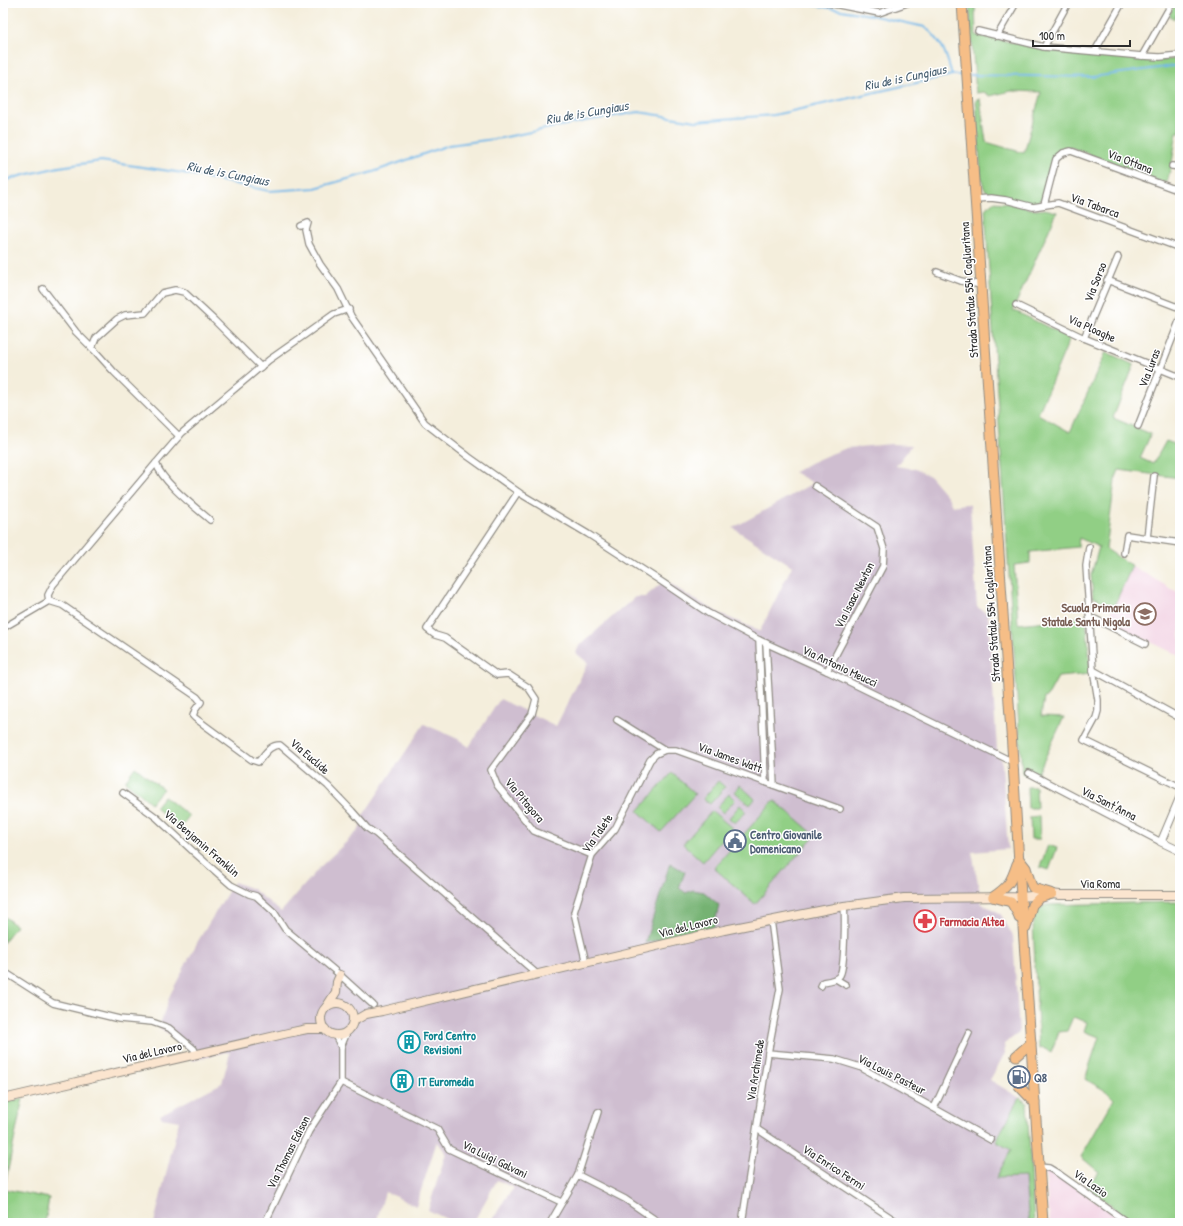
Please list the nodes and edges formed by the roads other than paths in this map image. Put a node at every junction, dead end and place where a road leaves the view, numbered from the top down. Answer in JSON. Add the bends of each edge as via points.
{"nodes":[{"id":1,"x":829,"y":3,"type":"edge"},
{"id":2,"x":907,"y":3,"type":"edge"},
{"id":3,"x":962,"y":3,"type":"edge"},
{"id":4,"x":1016,"y":3,"type":"edge"},
{"id":5,"x":1068,"y":3,"type":"edge"},
{"id":6,"x":1122,"y":3,"type":"edge"},
{"id":7,"x":1172,"y":3,"type":"edge"},
{"id":8,"x":978,"y":31,"type":"dead end"},
{"id":9,"x":997,"y":36,"type":"junction"},
{"id":10,"x":1044,"y":47,"type":"junction"},
{"id":11,"x":1095,"y":51,"type":"junction"},
{"id":12,"x":1180,"y":55,"type":"edge"},
{"id":13,"x":1142,"y":56,"type":"junction"},
{"id":14,"x":1172,"y":166,"type":"dead end"},
{"id":15,"x":1180,"y":167,"type":"edge"},
{"id":16,"x":1180,"y":191,"type":"edge"},
{"id":17,"x":975,"y":198,"type":"junction"},
{"id":18,"x":1044,"y":205,"type":"junction"},
{"id":19,"x":301,"y":226,"type":"dead end"},
{"id":20,"x":1180,"y":248,"type":"edge"},
{"id":21,"x":1118,"y":257,"type":"dead end"},
{"id":22,"x":937,"y":272,"type":"dead end"},
{"id":23,"x":1107,"y":280,"type":"junction"},
{"id":24,"x":981,"y":285,"type":"junction"},
{"id":25,"x":43,"y":289,"type":"dead end"},
{"id":26,"x":1016,"y":305,"type":"dead end"},
{"id":27,"x":1180,"y":308,"type":"edge"},
{"id":28,"x":348,"y":309,"type":"junction"},
{"id":29,"x":1180,"y":319,"type":"edge"},
{"id":30,"x":1084,"y":338,"type":"junction"},
{"id":31,"x":92,"y":348,"type":"junction"},
{"id":32,"x":261,"y":367,"type":"junction"},
{"id":33,"x":1160,"y":369,"type":"junction"},
{"id":34,"x":1180,"y":377,"type":"edge"},
{"id":35,"x":1138,"y":426,"type":"dead end"},
{"id":36,"x":179,"y":436,"type":"junction"},
{"id":37,"x":156,"y":463,"type":"junction"},
{"id":38,"x":1154,"y":476,"type":"dead end"},
{"id":39,"x":815,"y":486,"type":"dead end"},
{"id":40,"x":518,"y":492,"type":"junction"},
{"id":41,"x":210,"y":520,"type":"dead end"},
{"id":42,"x":1147,"y":538,"type":"junction"},
{"id":43,"x":1180,"y":543,"type":"edge"},
{"id":44,"x":1089,"y":547,"type":"dead end"},
{"id":45,"x":1124,"y":553,"type":"dead end"},
{"id":46,"x":49,"y":601,"type":"junction"},
{"id":47,"x":1090,"y":619,"type":"junction"},
{"id":48,"x":3,"y":628,"type":"edge"},
{"id":49,"x":759,"y":640,"type":"junction"},
{"id":50,"x":766,"y":643,"type":"junction"},
{"id":51,"x":1145,"y":644,"type":"dead end"},
{"id":52,"x":1093,"y":670,"type":"junction"},
{"id":53,"x":827,"y":671,"type":"junction"},
{"id":54,"x":762,"y":713,"type":"junction"},
{"id":55,"x":770,"y":713,"type":"junction"},
{"id":56,"x":1180,"y":718,"type":"edge"},
{"id":57,"x":616,"y":720,"type":"dead end"},
{"id":58,"x":665,"y":750,"type":"junction"},
{"id":59,"x":1013,"y":762,"type":"junction"},
{"id":60,"x":1029,"y":773,"type":"dead end"},
{"id":61,"x":765,"y":782,"type":"junction"},
{"id":62,"x":774,"y":785,"type":"junction"},
{"id":63,"x":1180,"y":787,"type":"edge"},
{"id":64,"x":123,"y":793,"type":"dead end"},
{"id":65,"x":1180,"y":797,"type":"edge"},
{"id":66,"x":840,"y":810,"type":"dead end"},
{"id":67,"x":1161,"y":842,"type":"junction"},
{"id":68,"x":1180,"y":851,"type":"edge"},
{"id":69,"x":592,"y":855,"type":"junction"},
{"id":70,"x":1019,"y":859,"type":"junction"},
{"id":71,"x":1052,"y":894,"type":"junction"},
{"id":72,"x":1180,"y":895,"type":"edge"},
{"id":73,"x":993,"y":897,"type":"junction"},
{"id":74,"x":1020,"y":897,"type":"junction"},
{"id":75,"x":844,"y":906,"type":"junction"},
{"id":76,"x":771,"y":920,"type":"junction"},
{"id":77,"x":1024,"y":939,"type":"junction"},
{"id":78,"x":586,"y":963,"type":"junction"},
{"id":79,"x":3,"y":971,"type":"edge"},
{"id":80,"x":537,"y":974,"type":"junction"},
{"id":81,"x":340,"y":975,"type":"junction"},
{"id":82,"x":836,"y":979,"type":"junction"},
{"id":83,"x":846,"y":985,"type":"dead end"},
{"id":84,"x":821,"y":986,"type":"dead end"},
{"id":85,"x":346,"y":1005,"type":"junction"},
{"id":86,"x":373,"y":1005,"type":"dead end"},
{"id":87,"x":327,"y":1006,"type":"junction"},
{"id":88,"x":352,"y":1012,"type":"junction"},
{"id":89,"x":366,"y":1014,"type":"junction"},
{"id":90,"x":321,"y":1017,"type":"junction"},
{"id":91,"x":354,"y":1021,"type":"junction"},
{"id":92,"x":307,"y":1029,"type":"junction"},
{"id":93,"x":325,"y":1029,"type":"junction"},
{"id":94,"x":347,"y":1032,"type":"junction"},
{"id":95,"x":969,"y":1033,"type":"dead end"},
{"id":96,"x":335,"y":1035,"type":"junction"},
{"id":97,"x":1030,"y":1043,"type":"junction"},
{"id":98,"x":341,"y":1047,"type":"junction"},
{"id":99,"x":768,"y":1053,"type":"junction"},
{"id":100,"x":196,"y":1054,"type":"junction"},
{"id":101,"x":1016,"y":1056,"type":"dead end"},
{"id":102,"x":341,"y":1082,"type":"junction"},
{"id":103,"x":1019,"y":1086,"type":"dead end"},
{"id":104,"x":3,"y":1099,"type":"edge"},
{"id":105,"x":1034,"y":1103,"type":"junction"},
{"id":106,"x":934,"y":1108,"type":"junction"},
{"id":107,"x":598,"y":1112,"type":"dead end"},
{"id":108,"x":756,"y":1130,"type":"junction"},
{"id":109,"x":991,"y":1140,"type":"dead end"},
{"id":110,"x":1039,"y":1167,"type":"junction"},
{"id":111,"x":578,"y":1175,"type":"junction"},
{"id":112,"x":561,"y":1202,"type":"junction"},
{"id":113,"x":265,"y":1223,"type":"edge"},
{"id":114,"x":550,"y":1223,"type":"edge"},
{"id":115,"x":660,"y":1223,"type":"edge"},
{"id":116,"x":742,"y":1223,"type":"edge"},
{"id":117,"x":899,"y":1223,"type":"edge"},
{"id":118,"x":1043,"y":1223,"type":"edge"},
{"id":119,"x":1128,"y":1223,"type":"edge"}],
"edges":[{"from":1,"to":2,"type":"street","via":[[879,13]]},
{"from":3,"to":17,"type":"main road","name":"Strada Statale 554 Cagliaritana"},
{"from":4,"to":9,"type":"street"},
{"from":5,"to":10,"type":"street"},
{"from":6,"to":11,"type":"street"},
{"from":7,"to":13,"type":"street"},
{"from":8,"to":9,"type":"street"},
{"from":9,"to":10,"type":"street"},
{"from":10,"to":11,"type":"street"},
{"from":11,"to":13,"type":"street"},
{"from":12,"to":13,"type":"street"},
{"from":14,"to":15,"type":"street"},
{"from":16,"to":18,"type":"street","name":"Via Ottana","via":[[1072,151],[1056,159]]},
{"from":17,"to":18,"type":"street","name":"Via Tabarca","via":[[1006,200],[1033,206]]},
{"from":17,"to":24,"type":"main road","name":"Strada Statale 554 Cagliaritana"},
{"from":18,"to":20,"type":"street","name":"Via Tabarca","via":[[1058,203]]},
{"from":19,"to":28,"type":"street","name":"Via Antonio Meucci","via":[[308,223],[306,230],[309,244]]},
{"from":21,"to":23,"type":"street","name":"Via Sorso"},
{"from":22,"to":24,"type":"street"},
{"from":23,"to":27,"type":"street"},
{"from":23,"to":30,"type":"street","name":"Via Sorso"},
{"from":24,"to":59,"type":"main road","name":"Strada Statale 554 Cagliaritana"},
{"from":25,"to":31,"type":"street","via":[[70,326]]},
{"from":26,"to":30,"type":"street","name":"Via Ploaghe"},
{"from":28,"to":32,"type":"street","via":[[334,314]]},
{"from":28,"to":40,"type":"street","name":"Via Antonio Meucci","via":[[425,423]]},
{"from":29,"to":33,"type":"street","name":"Via Luras"},
{"from":30,"to":33,"type":"street","name":"Via Ploaghe"},
{"from":31,"to":32,"type":"street","via":[[96,338],[117,319],[125,315],[145,313],[162,293],[175,290],[184,292]]},
{"from":31,"to":36,"type":"street"},
{"from":32,"to":36,"type":"street"},
{"from":33,"to":34,"type":"street","name":"Via Ploaghe"},
{"from":33,"to":35,"type":"street","name":"Via Luras"},
{"from":36,"to":37,"type":"street"},
{"from":37,"to":41,"type":"street","via":[[172,486]]},
{"from":37,"to":46,"type":"street","via":[[53,585],[48,595]]},
{"from":38,"to":42,"type":"street"},
{"from":39,"to":53,"type":"street","name":"Via Isaac Newton","via":[[877,527],[884,549],[882,566]]},
{"from":40,"to":49,"type":"street","name":"Via Antonio Meucci","via":[[588,534],[708,613]]},
{"from":40,"to":69,"type":"street","name":"Via Pitagora","via":[[427,629],[497,675],[508,674],[528,687],[536,699],[532,714],[491,770],[497,785],[534,831]]},
{"from":42,"to":43,"type":"street"},
{"from":42,"to":45,"type":"street","via":[[1127,535]]},
{"from":44,"to":47,"type":"street","via":[[1086,566]]},
{"from":46,"to":48,"type":"street"},
{"from":46,"to":80,"type":"street","name":"Via Euclide","via":[[62,605],[197,697],[201,702],[195,710],[195,718],[252,760],[258,762],[270,748],[280,745],[328,786],[367,828]]},
{"from":47,"to":51,"type":"street","via":[[1095,619]]},
{"from":47,"to":52,"type":"street"},
{"from":49,"to":50,"type":"street","name":"Via Antonio Meucci"},
{"from":49,"to":54,"type":"street"},
{"from":50,"to":53,"type":"street","name":"Via Antonio Meucci"},
{"from":50,"to":55,"type":"street"},
{"from":52,"to":56,"type":"street"},
{"from":52,"to":63,"type":"street","via":[[1098,711],[1084,740]]},
{"from":53,"to":59,"type":"street","name":"Via Antonio Meucci"},
{"from":54,"to":55,"type":"street"},
{"from":54,"to":61,"type":"street"},
{"from":55,"to":62,"type":"street"},
{"from":57,"to":58,"type":"street","name":"Via James Watt"},
{"from":58,"to":61,"type":"street","name":"Via James Watt","via":[[676,750]]},
{"from":58,"to":69,"type":"street","name":"Via Talete","via":[[650,760],[615,829]]},
{"from":59,"to":70,"type":"main road","name":"Strada Statale 554 Cagliaritana"},
{"from":60,"to":67,"type":"street","name":"Via Sant'Anna"},
{"from":61,"to":62,"type":"street","name":"Via James Watt"},
{"from":62,"to":66,"type":"street","name":"Via James Watt"},
{"from":64,"to":81,"type":"street","name":"Via Benjamin Franklin","via":[[156,817],[231,885],[256,896],[274,912],[285,928]]},
{"from":65,"to":67,"type":"street"},
{"from":67,"to":68,"type":"street","name":"Via Sant'Anna"},
{"from":69,"to":78,"type":"street","name":"Via Talete","via":[[574,912]]},
{"from":70,"to":71,"type":"main road","via":[[1026,868],[1033,888]]},
{"from":70,"to":73,"type":"main road","via":[[1008,886]]},
{"from":70,"to":74,"type":"main road","name":"Strada Statale 554 Cagliaritana"},
{"from":71,"to":72,"type":"main road","name":"Via Roma"},
{"from":71,"to":74,"type":"main road","name":"Via Roma"},
{"from":71,"to":77,"type":"main road","via":[[1039,898],[1032,905]]},
{"from":73,"to":74,"type":"main road","name":"Via del Lavoro"},
{"from":73,"to":75,"type":"main road","name":"Via del Lavoro","via":[[904,898]]},
{"from":73,"to":77,"type":"main road","via":[[1011,902],[1018,914]]},
{"from":74,"to":77,"type":"main road","name":"Strada Statale 554 Cagliaritana"},
{"from":75,"to":76,"type":"main road","name":"Via del Lavoro"},
{"from":75,"to":82,"type":"street","via":[[842,965]]},
{"from":76,"to":78,"type":"main road","name":"Via del Lavoro"},
{"from":76,"to":99,"type":"street","name":"Via Archimede","via":[[780,989]]},
{"from":77,"to":97,"type":"main road","name":"Strada Statale 554 Cagliaritana"},
{"from":78,"to":80,"type":"main road","name":"Via del Lavoro"},
{"from":79,"to":100,"type":"street","via":[[53,1003],[119,1019],[152,1022],[169,1028],[194,1049]]},
{"from":80,"to":89,"type":"main road","name":"Via del Lavoro"},
{"from":81,"to":85,"type":"main road","via":[[341,999]]},
{"from":81,"to":86,"type":"street","name":"Via Benjamin Franklin"},
{"from":81,"to":87,"type":"main road","via":[[336,992]]},
{"from":82,"to":83,"type":"street"},
{"from":82,"to":84,"type":"street","via":[[824,982]]},
{"from":85,"to":87,"type":"main road","via":[[333,1003]]},
{"from":85,"to":88,"type":"main road"},
{"from":87,"to":90,"type":"main road"},
{"from":88,"to":89,"type":"main road"},
{"from":88,"to":91,"type":"main road"},
{"from":89,"to":91,"type":"main road"},
{"from":90,"to":92,"type":"main road"},
{"from":90,"to":93,"type":"main road"},
{"from":91,"to":94,"type":"main road"},
{"from":92,"to":93,"type":"main road","name":"Via del Lavoro"},
{"from":92,"to":100,"type":"main road","name":"Via del Lavoro"},
{"from":93,"to":96,"type":"main road"},
{"from":94,"to":96,"type":"main road"},
{"from":94,"to":98,"type":"street"},
{"from":95,"to":106,"type":"street","name":"Via Louis Pasteur"},
{"from":96,"to":98,"type":"street"},
{"from":97,"to":101,"type":"main road"},
{"from":97,"to":105,"type":"main road","name":"Strada Statale 554 Cagliaritana"},
{"from":98,"to":102,"type":"street"},
{"from":99,"to":106,"type":"street","name":"Via Louis Pasteur","via":[[834,1060],[860,1068]]},
{"from":99,"to":108,"type":"street","name":"Via Archimede"},
{"from":100,"to":104,"type":"main road","name":"Via del Lavoro"},
{"from":102,"to":112,"type":"street","name":"Via Luigi Galvani","via":[[436,1129],[449,1149]]},
{"from":102,"to":113,"type":"street","name":"Via Thomas Edison","via":[[309,1131]]},
{"from":103,"to":105,"type":"main road"},
{"from":105,"to":110,"type":"main road","name":"Strada Statale 554 Cagliaritana"},
{"from":106,"to":109,"type":"street","name":"Via Louis Pasteur"},
{"from":107,"to":111,"type":"street"},
{"from":108,"to":116,"type":"street","name":"Via Archimede"},
{"from":108,"to":117,"type":"street","name":"Via Enrico Fermi"},
{"from":110,"to":118,"type":"main road","name":"Strada Statale 554 Cagliaritana"},
{"from":110,"to":119,"type":"street","name":"Via Lazio","via":[[1049,1168],[1059,1174]]},
{"from":111,"to":112,"type":"street"},
{"from":111,"to":115,"type":"street","via":[[625,1199]]},
{"from":112,"to":114,"type":"street"}]}
